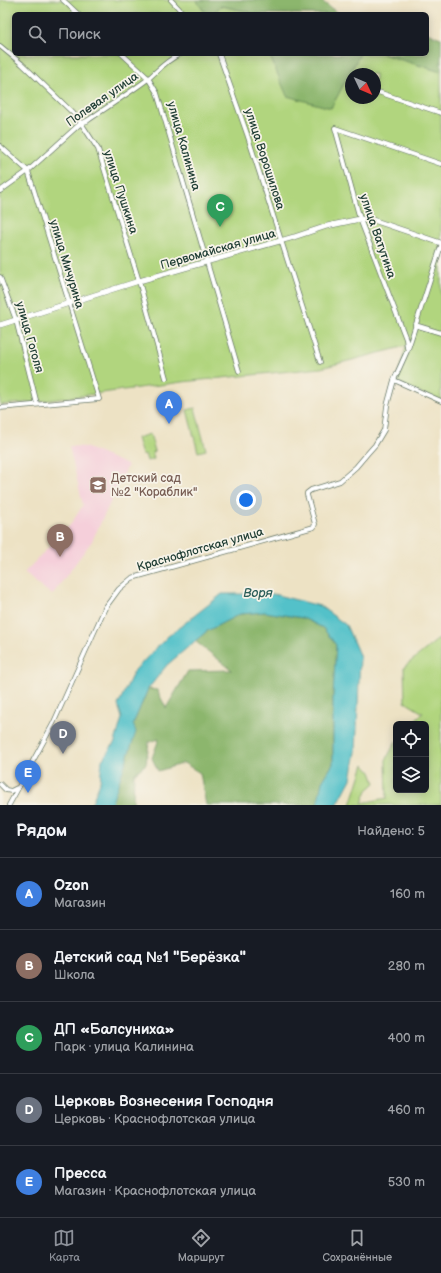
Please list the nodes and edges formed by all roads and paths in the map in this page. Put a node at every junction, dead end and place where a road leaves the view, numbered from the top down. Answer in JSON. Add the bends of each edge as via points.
{"nodes":[{"id":1,"x":63,"y":0,"type":"edge"},
{"id":2,"x":171,"y":0,"type":"edge"},
{"id":3,"x":76,"y":12,"type":"edge"},
{"id":4,"x":182,"y":12,"type":"edge"},
{"id":5,"x":0,"y":46,"type":"edge"},
{"id":6,"x":12,"y":56,"type":"edge"},
{"id":7,"x":12,"y":56,"type":"edge"},
{"id":8,"x":124,"y":56,"type":"edge"},
{"id":9,"x":176,"y":56,"type":"edge"},
{"id":10,"x":220,"y":56,"type":"edge"},
{"id":11,"x":148,"y":78,"type":"junction"},
{"id":12,"x":381,"y":93,"type":"edge"},
{"id":13,"x":441,"y":113,"type":"edge"},
{"id":14,"x":81,"y":123,"type":"junction"},
{"id":15,"x":0,"y":146,"type":"edge"},
{"id":16,"x":441,"y":164,"type":"edge"},
{"id":17,"x":28,"y":171,"type":"junction"},
{"id":18,"x":0,"y":191,"type":"edge"},
{"id":19,"x":360,"y":218,"type":"junction"},
{"id":20,"x":280,"y":241,"type":"junction"},
{"id":21,"x":441,"y":244,"type":"edge"},
{"id":22,"x":207,"y":263,"type":"junction"},
{"id":23,"x":0,"y":277,"type":"edge"},
{"id":24,"x":139,"y":281,"type":"junction"},
{"id":25,"x":69,"y":304,"type":"junction"},
{"id":26,"x":16,"y":320,"type":"junction"},
{"id":27,"x":0,"y":325,"type":"edge"},
{"id":28,"x":415,"y":325,"type":"junction"},
{"id":29,"x":441,"y":333,"type":"edge"},
{"id":30,"x":408,"y":349,"type":"junction"},
{"id":31,"x":320,"y":362,"type":"dead end"},
{"id":32,"x":239,"y":371,"type":"dead end"},
{"id":33,"x":166,"y":378,"type":"dead end"},
{"id":34,"x":394,"y":380,"type":"junction"},
{"id":35,"x":441,"y":401,"type":"edge"},
{"id":36,"x":37,"y":404,"type":"junction"},
{"id":37,"x":0,"y":408,"type":"edge"},
{"id":38,"x":0,"y":784,"type":"edge"},
{"id":39,"x":19,"y":787,"type":"junction"},
{"id":40,"x":9,"y":805,"type":"edge"}],
"edges":[{"from":1,"to":3,"type":"street"},
{"from":2,"to":4,"type":"street"},
{"from":5,"to":7,"type":"street","name":"улица Пушкина"},
{"from":6,"to":14,"type":"street","name":"улица Пушкина"},
{"from":8,"to":11,"type":"street","name":"улица Калинина"},
{"from":9,"to":11,"type":"street","name":"Полевая улица"},
{"from":10,"to":20,"type":"street","name":"улица Ворошилова"},
{"from":11,"to":14,"type":"street","name":"Полевая улица"},
{"from":11,"to":22,"type":"street","name":"улица Калинина","via":[[158,93]]},
{"from":12,"to":13,"type":"street"},
{"from":14,"to":17,"type":"street","name":"Полевая улица"},
{"from":14,"to":24,"type":"street","name":"улица Пушкина","via":[[98,149]]},
{"from":15,"to":17,"type":"street"},
{"from":16,"to":19,"type":"street","name":"улица Ватутина","via":[[335,128]]},
{"from":17,"to":18,"type":"street","name":"Полевая улица"},
{"from":17,"to":25,"type":"street","name":"улица Мичурина"},
{"from":19,"to":20,"type":"street","name":"Первомайская улица"},
{"from":19,"to":21,"type":"street","name":"Первомайская улица","via":[[373,220]]},
{"from":19,"to":30,"type":"street","name":"улица Ватутина"},
{"from":20,"to":22,"type":"street","name":"Первомайская улица"},
{"from":20,"to":31,"type":"street","name":"улица Ворошилова"},
{"from":21,"to":28,"type":"street"},
{"from":22,"to":24,"type":"street","name":"Первомайская улица"},
{"from":22,"to":32,"type":"street","name":"улица Калинина"},
{"from":23,"to":26,"type":"street","name":"улица Гоголя"},
{"from":24,"to":25,"type":"street","name":"Первомайская улица"},
{"from":24,"to":33,"type":"street","name":"улица Пушкина"},
{"from":25,"to":26,"type":"street","name":"Первомайская улица"},
{"from":25,"to":36,"type":"street","name":"улица Мичурина","via":[[99,399]]},
{"from":26,"to":27,"type":"street","name":"Первомайская улица"},
{"from":26,"to":36,"type":"street","name":"улица Гоголя"},
{"from":28,"to":29,"type":"street"},
{"from":28,"to":30,"type":"street"},
{"from":30,"to":34,"type":"street"},
{"from":34,"to":35,"type":"street"},
{"from":34,"to":39,"type":"street","name":"Краснофлотская улица","via":[[384,430],[375,445],[340,481],[307,493],[314,527],[132,578],[119,589],[105,608],[53,724]]},
{"from":36,"to":37,"type":"street"},
{"from":38,"to":39,"type":"street","via":[[11,791]]},
{"from":39,"to":40,"type":"street","name":"Краснофлотская улица"}]}
